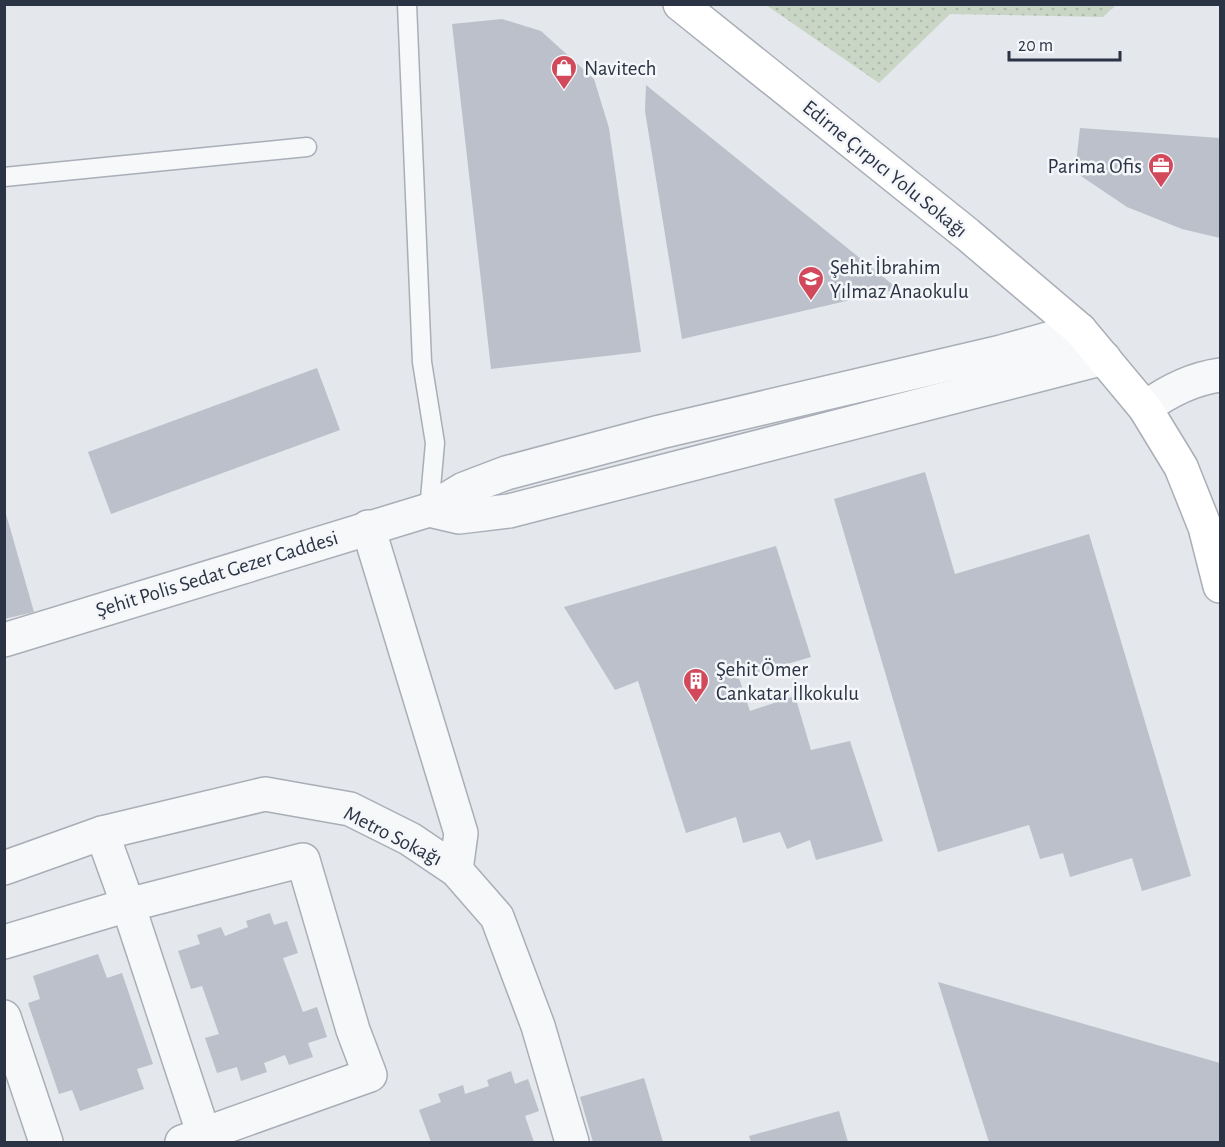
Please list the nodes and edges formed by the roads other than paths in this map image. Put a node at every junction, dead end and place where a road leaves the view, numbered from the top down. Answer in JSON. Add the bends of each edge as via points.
{"nodes":[{"id":1,"x":407,"y":4,"type":"edge"},
{"id":2,"x":680,"y":4,"type":"edge"},
{"id":3,"x":308,"y":147,"type":"dead end"},
{"id":4,"x":4,"y":177,"type":"edge"},
{"id":5,"x":1080,"y":330,"type":"junction"},
{"id":6,"x":1104,"y":358,"type":"junction"},
{"id":7,"x":1221,"y":375,"type":"edge"},
{"id":8,"x":1145,"y":408,"type":"junction"},
{"id":9,"x":429,"y":510,"type":"junction"},
{"id":10,"x":368,"y":527,"type":"junction"},
{"id":11,"x":1221,"y":586,"type":"edge"},
{"id":12,"x":4,"y":640,"type":"edge"},
{"id":13,"x":102,"y":833,"type":"junction"},
{"id":14,"x":4,"y":868,"type":"edge"},
{"id":15,"x":456,"y":870,"type":"junction"},
{"id":16,"x":128,"y":905,"type":"junction"},
{"id":17,"x":4,"y":942,"type":"edge"},
{"id":18,"x":4,"y":1017,"type":"edge"},
{"id":19,"x":193,"y":1139,"type":"edge"},
{"id":20,"x":46,"y":1143,"type":"edge"},
{"id":21,"x":572,"y":1143,"type":"edge"}],
"edges":[{"from":1,"to":9,"type":"lane","via":[[422,362],[435,443]]},
{"from":2,"to":5,"type":"main road","name":"Edirne Çırpıcı Yolu Sokağı","via":[[967,234]]},
{"from":3,"to":4,"type":"lane"},
{"from":5,"to":6,"type":"main road","name":"Edirne Çırpıcı Yolu Sokağı"},
{"from":5,"to":9,"type":"street","via":[[506,473],[464,489]]},
{"from":6,"to":8,"type":"main road","name":"Edirne Çırpıcı Yolu Sokağı"},
{"from":6,"to":9,"type":"street","via":[[509,511],[459,517]]},
{"from":7,"to":8,"type":"street","via":[[1168,391]]},
{"from":8,"to":11,"type":"main road","name":"Edirne Çırpıcı Yolu Sokağı","via":[[1181,467],[1205,527]]},
{"from":9,"to":10,"type":"street","name":"Şehit Polis Sedat Gezer Caddesi"},
{"from":10,"to":12,"type":"street","name":"Şehit Polis Sedat Gezer Caddesi"},
{"from":10,"to":15,"type":"street","via":[[461,833]]},
{"from":13,"to":14,"type":"street","name":"Metro Sokağı"},
{"from":13,"to":15,"type":"street","name":"Metro Sokağı","via":[[265,794],[350,809],[410,839]]},
{"from":13,"to":16,"type":"street"},
{"from":15,"to":21,"type":"street","name":"Metro Sokağı","via":[[497,917],[538,1026]]},
{"from":16,"to":17,"type":"street"},
{"from":16,"to":19,"type":"street"},
{"from":16,"to":19,"type":"street","via":[[303,860],[353,1030],[370,1074]]},
{"from":18,"to":20,"type":"street"}]}
